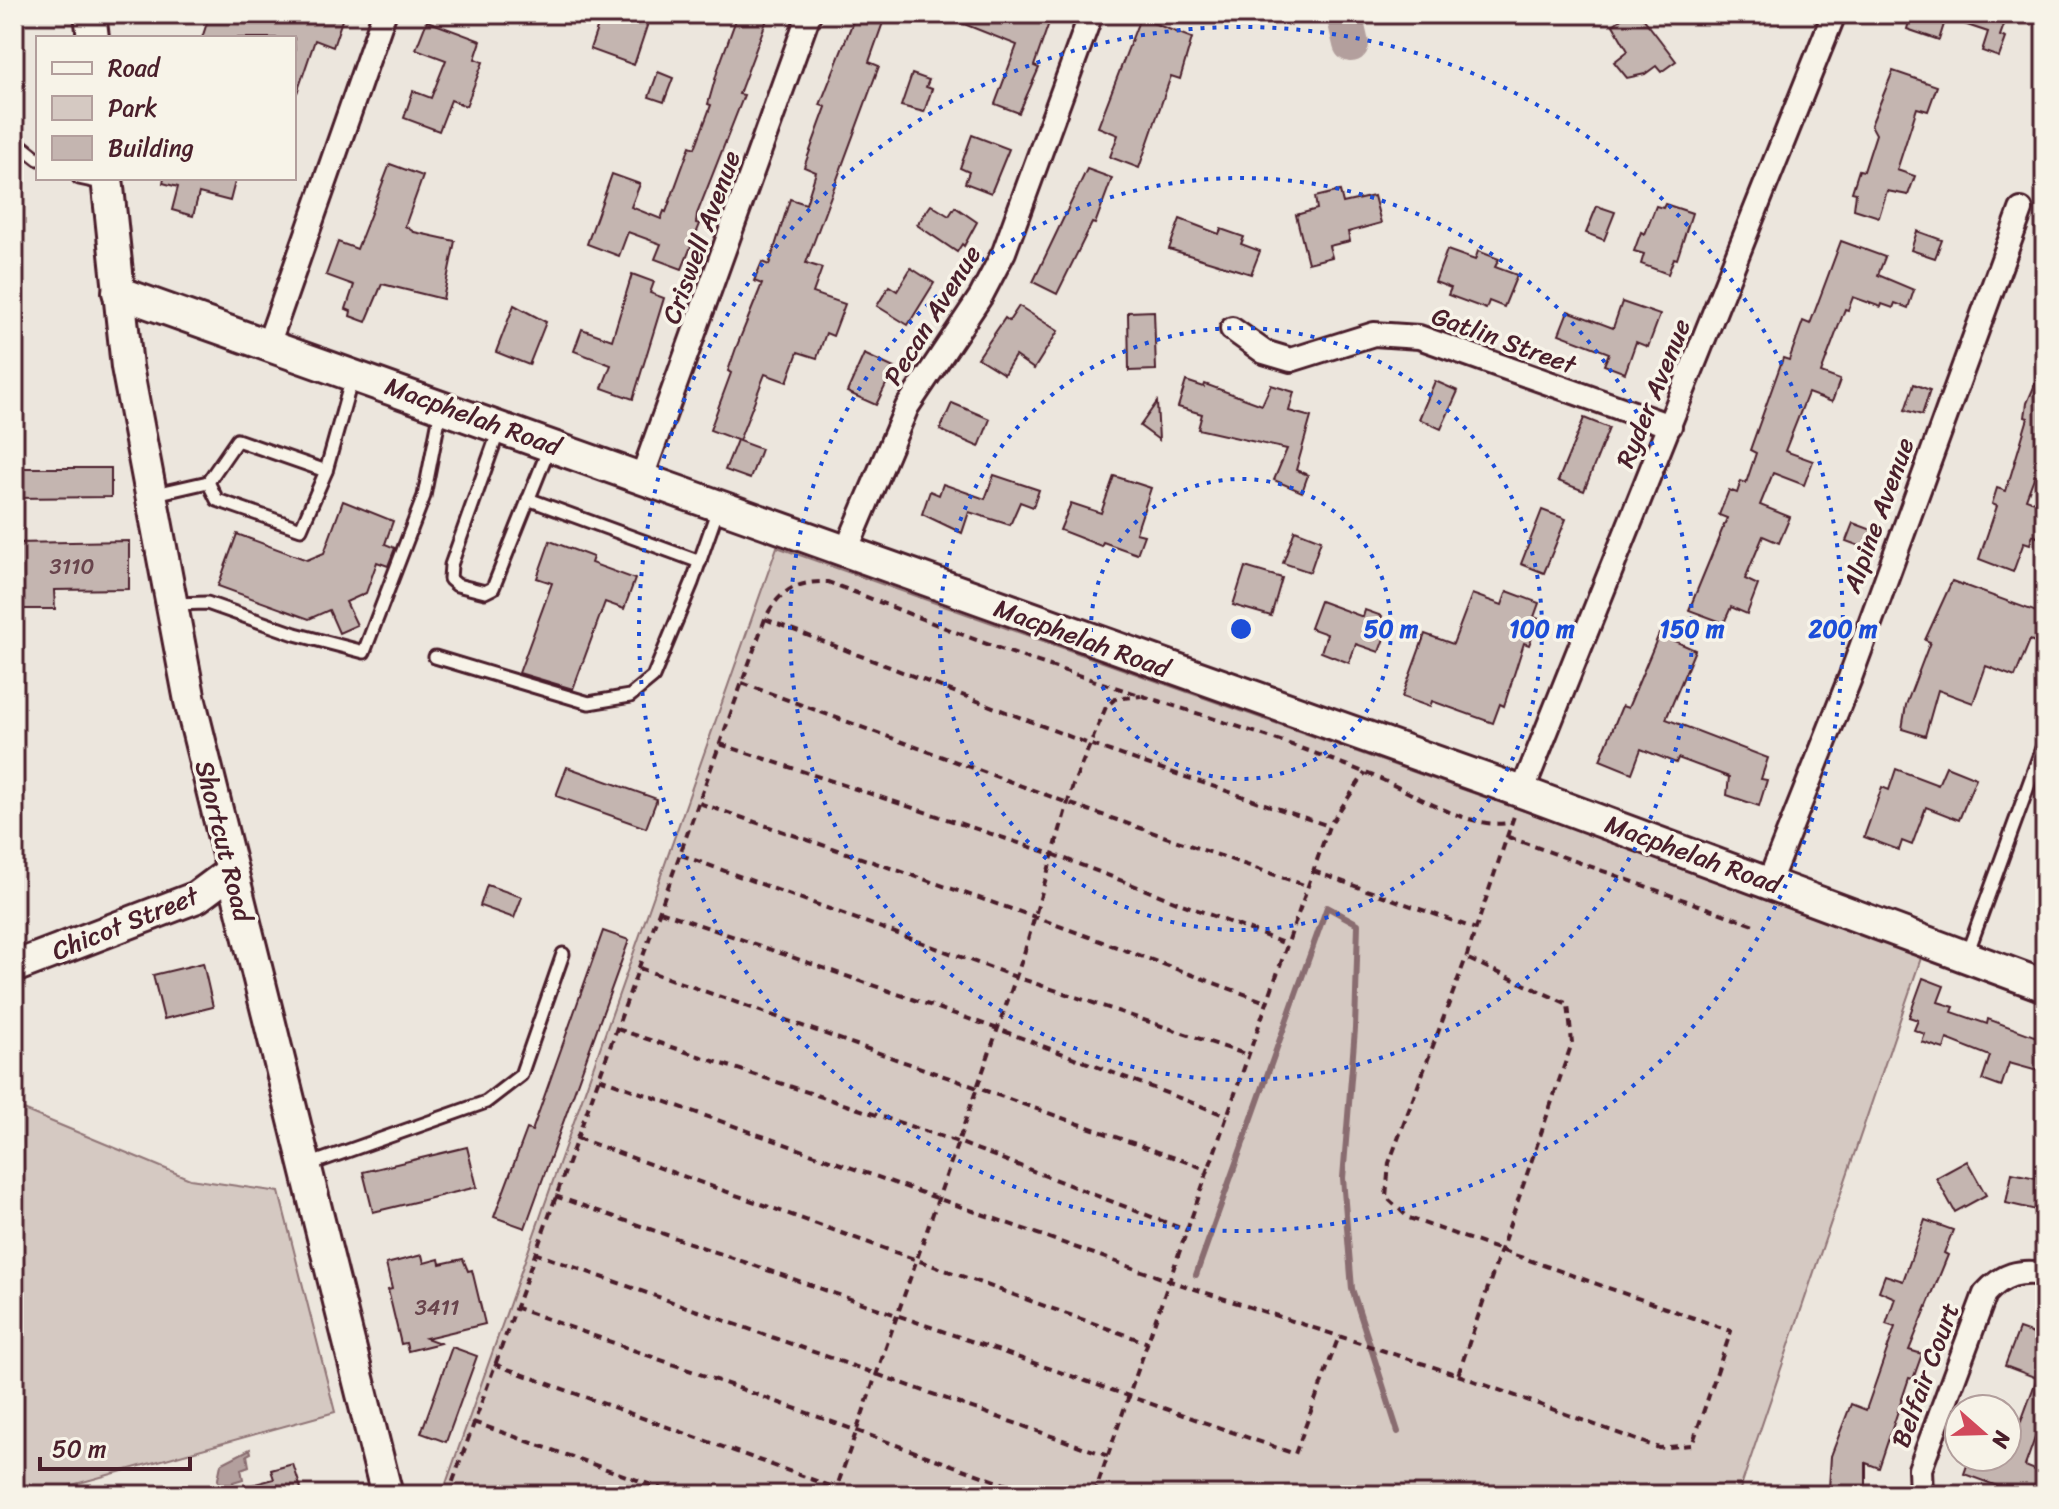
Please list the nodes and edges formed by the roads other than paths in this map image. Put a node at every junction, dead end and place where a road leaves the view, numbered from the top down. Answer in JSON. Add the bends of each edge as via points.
{"nodes":[{"id":1,"x":90,"y":14,"type":"edge"},
{"id":2,"x":384,"y":14,"type":"edge"},
{"id":3,"x":809,"y":14,"type":"edge"},
{"id":4,"x":1091,"y":14,"type":"edge"},
{"id":5,"x":1834,"y":14,"type":"edge"},
{"id":6,"x":93,"y":36,"type":"edge"},
{"id":7,"x":14,"y":140,"type":"edge"},
{"id":8,"x":36,"y":157,"type":"edge"},
{"id":9,"x":98,"y":180,"type":"edge"},
{"id":10,"x":2021,"y":210,"type":"dead end"},
{"id":11,"x":118,"y":292,"type":"junction"},
{"id":12,"x":1232,"y":329,"type":"dead end"},
{"id":13,"x":268,"y":345,"type":"junction"},
{"id":14,"x":353,"y":374,"type":"junction"},
{"id":15,"x":441,"y":404,"type":"junction"},
{"id":16,"x":501,"y":426,"type":"junction"},
{"id":17,"x":1670,"y":426,"type":"junction"},
{"id":18,"x":550,"y":444,"type":"junction"},
{"id":19,"x":326,"y":471,"type":"junction"},
{"id":20,"x":642,"y":477,"type":"junction"},
{"id":21,"x":208,"y":482,"type":"junction"},
{"id":22,"x":149,"y":495,"type":"junction"},
{"id":23,"x":528,"y":499,"type":"junction"},
{"id":24,"x":719,"y":506,"type":"junction"},
{"id":25,"x":845,"y":553,"type":"junction"},
{"id":26,"x":700,"y":562,"type":"junction"},
{"id":27,"x":170,"y":604,"type":"junction"},
{"id":28,"x":435,"y":657,"type":"dead end"},
{"id":29,"x":2045,"y":740,"type":"edge"},
{"id":30,"x":1522,"y":792,"type":"junction"},
{"id":31,"x":232,"y":871,"type":"junction"},
{"id":32,"x":1769,"y":882,"type":"junction"},
{"id":33,"x":563,"y":954,"type":"dead end"},
{"id":34,"x":1966,"y":957,"type":"junction"},
{"id":35,"x":14,"y":965,"type":"edge"},
{"id":36,"x":2045,"y":986,"type":"edge"},
{"id":37,"x":304,"y":1166,"type":"junction"},
{"id":38,"x":2045,"y":1274,"type":"edge"},
{"id":39,"x":387,"y":1495,"type":"edge"},
{"id":40,"x":1921,"y":1495,"type":"edge"}],
"edges":[{"from":1,"to":6,"type":"street"},
{"from":2,"to":13,"type":"street"},
{"from":3,"to":20,"type":"street","name":"Criswell Avenue"},
{"from":4,"to":25,"type":"street","name":"Pecan Avenue","via":[[1004,252],[907,407]]},
{"from":5,"to":17,"type":"street","name":"Ryder Avenue"},
{"from":7,"to":8,"type":"lane"},
{"from":9,"to":11,"type":"street","name":"Shortcut Road"},
{"from":10,"to":32,"type":"street","name":"Alpine Avenue","via":[[1850,678]]},
{"from":11,"to":13,"type":"street","name":"Macphelah Road"},
{"from":11,"to":22,"type":"street","name":"Shortcut Road"},
{"from":12,"to":17,"type":"street","name":"Gatlin Street","via":[[1264,352],[1291,360],[1374,334],[1419,337]]},
{"from":13,"to":14,"type":"street","name":"Macphelah Road"},
{"from":14,"to":15,"type":"street","name":"Macphelah Road"},
{"from":14,"to":19,"type":"lane"},
{"from":15,"to":16,"type":"street","name":"Macphelah Road"},
{"from":15,"to":27,"type":"lane","via":[[424,496],[364,652],[207,603]]},
{"from":16,"to":18,"type":"street","name":"Macphelah Road"},
{"from":16,"to":23,"type":"lane","via":[[450,579],[485,592],[493,588]]},
{"from":17,"to":30,"type":"street","name":"Ryder Avenue"},
{"from":18,"to":20,"type":"street","name":"Macphelah Road"},
{"from":18,"to":23,"type":"lane"},
{"from":19,"to":21,"type":"lane","via":[[237,440]]},
{"from":19,"to":21,"type":"lane","via":[[301,529],[217,500]]},
{"from":20,"to":24,"type":"street","name":"Macphelah Road"},
{"from":21,"to":22,"type":"lane"},
{"from":22,"to":27,"type":"street","name":"Shortcut Road"},
{"from":23,"to":26,"type":"lane"},
{"from":24,"to":25,"type":"street","name":"Macphelah Road"},
{"from":24,"to":26,"type":"lane"},
{"from":25,"to":30,"type":"street","name":"Macphelah Road"},
{"from":26,"to":28,"type":"lane","via":[[653,677],[630,696],[589,703]]},
{"from":27,"to":31,"type":"street","name":"Shortcut Road"},
{"from":29,"to":34,"type":"lane"},
{"from":30,"to":32,"type":"street","name":"Macphelah Road"},
{"from":31,"to":35,"type":"street","name":"Chicot Street","via":[[197,897]]},
{"from":31,"to":37,"type":"street","name":"Shortcut Road"},
{"from":32,"to":34,"type":"street","name":"Macphelah Road"},
{"from":33,"to":37,"type":"lane","via":[[521,1075],[486,1102]]},
{"from":34,"to":36,"type":"street","name":"Macphelah Road"},
{"from":37,"to":39,"type":"street","name":"Shortcut Road"},
{"from":38,"to":40,"type":"street","name":"Belfair Court","via":[[2008,1275],[1985,1294],[1920,1469]]}]}
